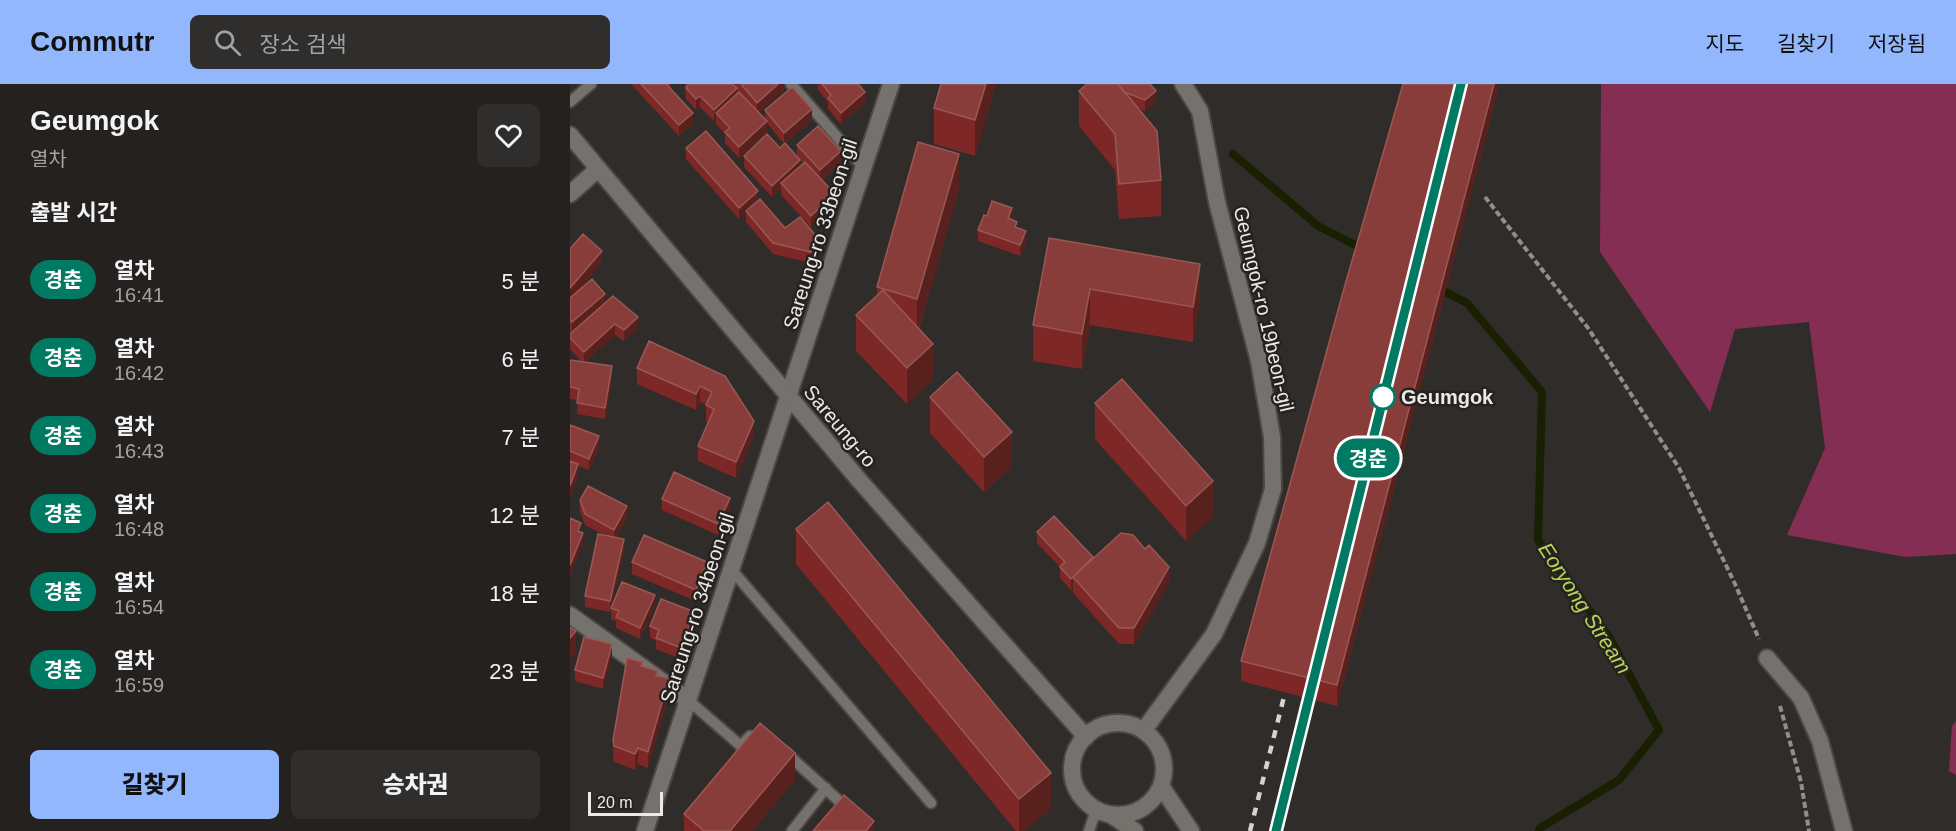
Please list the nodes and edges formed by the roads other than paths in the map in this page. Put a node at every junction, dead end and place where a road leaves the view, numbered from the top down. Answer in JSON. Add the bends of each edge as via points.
{"nodes":[{"id":1,"x":591,"y":84,"type":"edge"},
{"id":2,"x":791,"y":84,"type":"edge"},
{"id":3,"x":891,"y":84,"type":"edge"},
{"id":4,"x":1183,"y":84,"type":"edge"},
{"id":5,"x":570,"y":102,"type":"edge"},
{"id":6,"x":570,"y":135,"type":"edge"},
{"id":7,"x":864,"y":168,"type":"junction"},
{"id":8,"x":598,"y":169,"type":"junction"},
{"id":9,"x":570,"y":194,"type":"edge"},
{"id":10,"x":788,"y":397,"type":"junction"},
{"id":11,"x":731,"y":569,"type":"junction"},
{"id":12,"x":570,"y":615,"type":"edge"},
{"id":13,"x":1767,"y":658,"type":"road end"},
{"id":14,"x":688,"y":700,"type":"junction"},
{"id":15,"x":758,"y":727,"type":"edge"},
{"id":16,"x":1144,"y":730,"type":"junction"},
{"id":17,"x":1086,"y":737,"type":"junction"},
{"id":18,"x":775,"y":742,"type":"edge"},
{"id":19,"x":1161,"y":786,"type":"junction"},
{"id":20,"x":826,"y":788,"type":"junction"},
{"id":21,"x":931,"y":803,"type":"dead end"},
{"id":22,"x":1103,"y":812,"type":"junction"},
{"id":23,"x":857,"y":817,"type":"edge"},
{"id":24,"x":645,"y":831,"type":"edge"},
{"id":25,"x":792,"y":831,"type":"edge"},
{"id":26,"x":1089,"y":831,"type":"edge"},
{"id":27,"x":1135,"y":831,"type":"edge"},
{"id":28,"x":1191,"y":831,"type":"edge"},
{"id":29,"x":1844,"y":831,"type":"edge"}],
"edges":[{"from":1,"to":5,"type":"lane"},
{"from":2,"to":7,"type":"lane"},
{"from":3,"to":7,"type":"street","name":"Sareung-ro 33beon-gil"},
{"from":4,"to":16,"type":"street","name":"Geumgok-ro 19beon-gil","via":[[1200,111],[1217,201],[1259,362],[1272,437],[1273,489],[1257,543],[1214,634]]},
{"from":6,"to":8,"type":"street","name":"Sareung-ro"},
{"from":7,"to":10,"type":"street","name":"Sareung-ro 33beon-gil"},
{"from":8,"to":9,"type":"street"},
{"from":8,"to":10,"type":"street","name":"Sareung-ro"},
{"from":10,"to":11,"type":"street","name":"Sareung-ro 34beon-gil"},
{"from":10,"to":17,"type":"street","name":"Sareung-ro"},
{"from":11,"to":14,"type":"street","name":"Sareung-ro 34beon-gil"},
{"from":11,"to":21,"type":"lane"},
{"from":12,"to":14,"type":"street"},
{"from":13,"to":29,"type":"street","via":[[1801,698],[1820,741]]},
{"from":14,"to":15,"type":"lane","via":[[741,746]]},
{"from":14,"to":24,"type":"street","name":"Sareung-ro 34beon-gil"},
{"from":16,"to":17,"type":"street","via":[[1114,723]]},
{"from":16,"to":19,"type":"street","via":[[1162,755]]},
{"from":17,"to":22,"type":"street","via":[[1077,748],[1073,776],[1085,801]]},
{"from":18,"to":20,"type":"lane"},
{"from":19,"to":22,"type":"street","via":[[1141,809],[1126,814]]},
{"from":19,"to":28,"type":"street"},
{"from":20,"to":23,"type":"lane"},
{"from":20,"to":25,"type":"lane"},
{"from":22,"to":26,"type":"lane"},
{"from":22,"to":27,"type":"street"}]}
